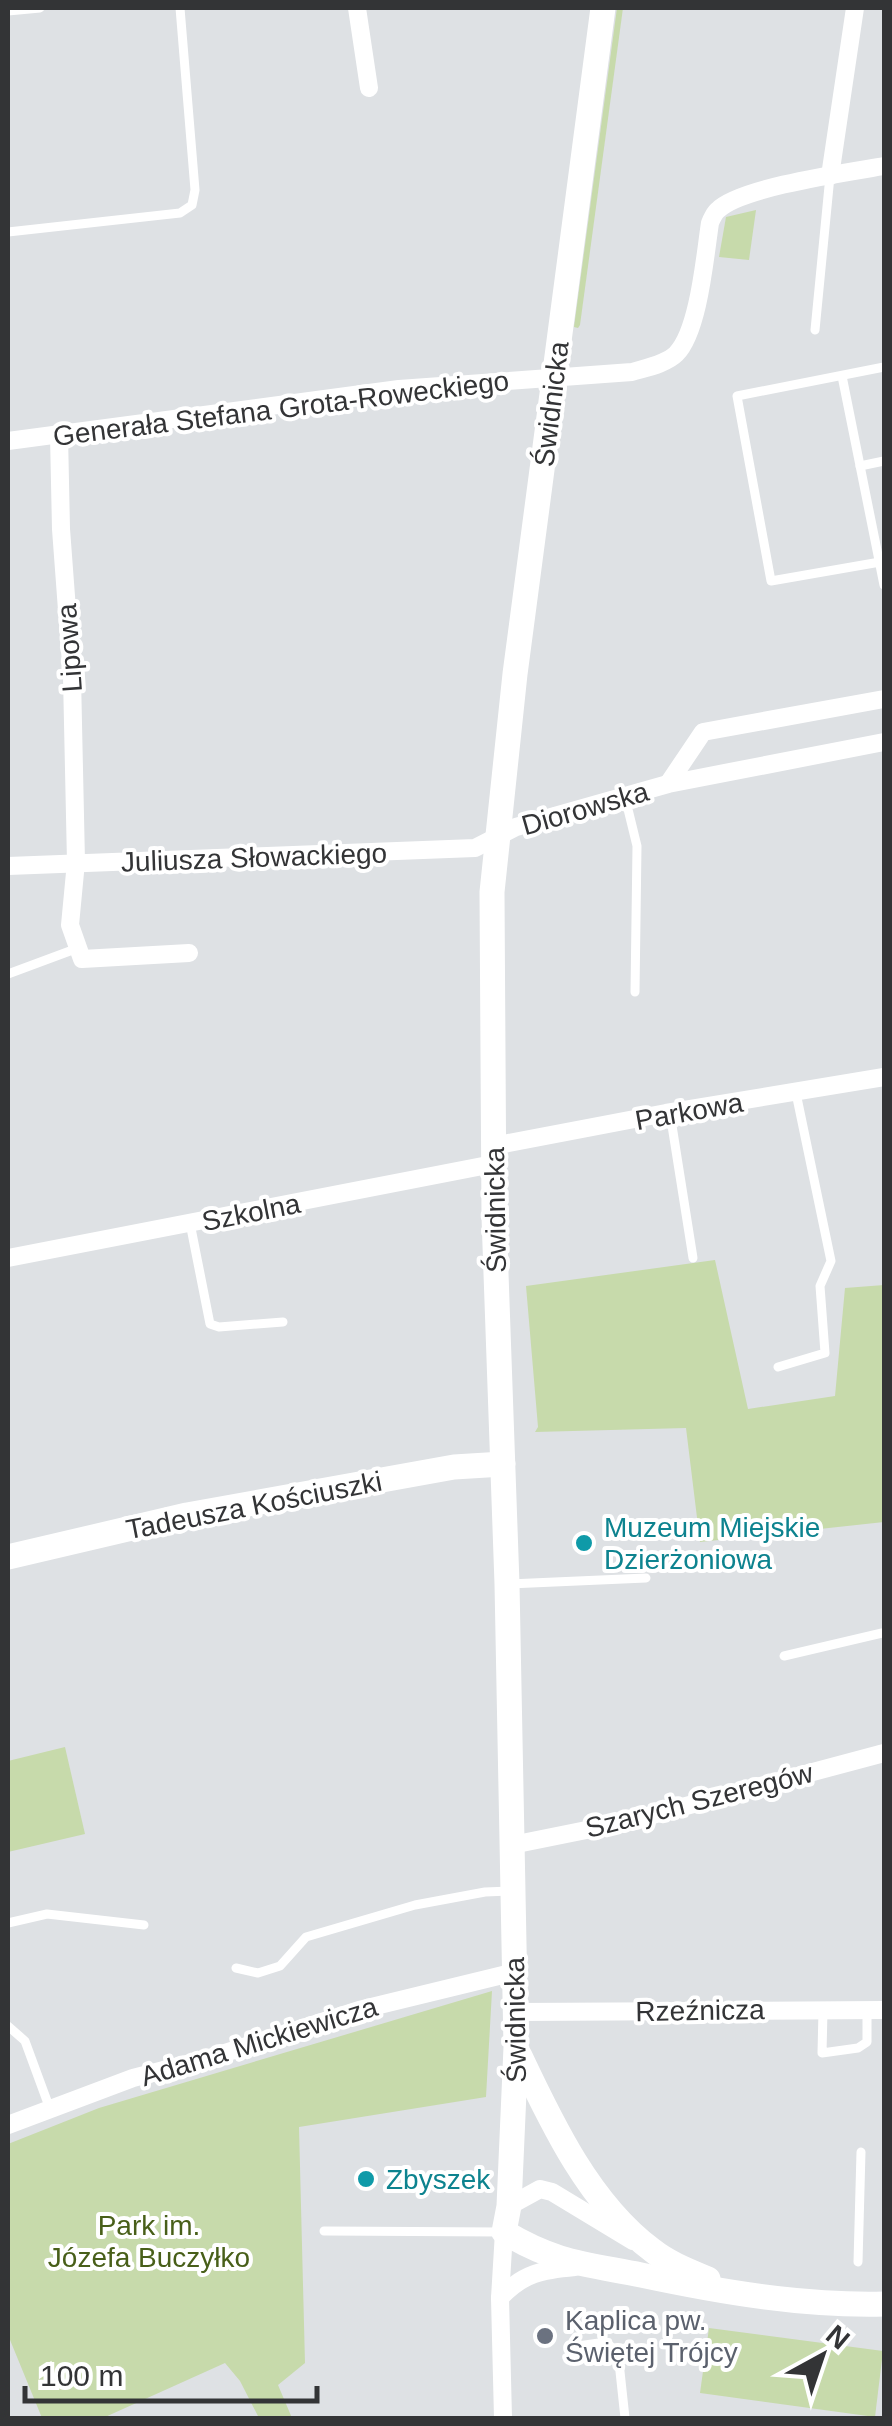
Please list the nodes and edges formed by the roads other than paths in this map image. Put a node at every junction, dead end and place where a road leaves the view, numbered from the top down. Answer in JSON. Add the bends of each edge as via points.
{"nodes":[{"id":1,"x":40,"y":8,"type":"edge"},
{"id":2,"x":180,"y":8,"type":"edge"},
{"id":3,"x":358,"y":8,"type":"edge"},
{"id":4,"x":603,"y":8,"type":"edge"},
{"id":5,"x":855,"y":8,"type":"edge"},
{"id":6,"x":8,"y":11,"type":"edge"},
{"id":7,"x":369,"y":88,"type":"dead end"},
{"id":8,"x":884,"y":166,"type":"edge"},
{"id":9,"x":830,"y":176,"type":"junction"},
{"id":10,"x":8,"y":232,"type":"edge"},
{"id":11,"x":815,"y":330,"type":"dead end"},
{"id":12,"x":884,"y":367,"type":"edge"},
{"id":13,"x":555,"y":376,"type":"junction"},
{"id":14,"x":842,"y":376,"type":"junction"},
{"id":15,"x":59,"y":435,"type":"junction"},
{"id":16,"x":8,"y":441,"type":"edge"},
{"id":17,"x":884,"y":461,"type":"edge"},
{"id":18,"x":860,"y":466,"type":"junction"},
{"id":19,"x":880,"y":562,"type":"junction"},
{"id":20,"x":884,"y":585,"type":"edge"},
{"id":21,"x":884,"y":699,"type":"edge"},
{"id":22,"x":884,"y":742,"type":"edge"},
{"id":23,"x":689,"y":748,"type":"junction"},
{"id":24,"x":708,"y":775,"type":"junction"},
{"id":25,"x":668,"y":784,"type":"junction"},
{"id":26,"x":626,"y":797,"type":"junction"},
{"id":27,"x":497,"y":836,"type":"junction"},
{"id":28,"x":76,"y":862,"type":"junction"},
{"id":29,"x":8,"y":866,"type":"edge"},
{"id":30,"x":78,"y":948,"type":"junction"},
{"id":31,"x":189,"y":954,"type":"dead end"},
{"id":32,"x":8,"y":974,"type":"edge"},
{"id":33,"x":635,"y":992,"type":"dead end"},
{"id":34,"x":884,"y":1077,"type":"edge"},
{"id":35,"x":796,"y":1093,"type":"junction"},
{"id":36,"x":670,"y":1113,"type":"junction"},
{"id":37,"x":493,"y":1155,"type":"junction"},
{"id":38,"x":190,"y":1223,"type":"junction"},
{"id":39,"x":8,"y":1258,"type":"edge"},
{"id":40,"x":693,"y":1258,"type":"dead end"},
{"id":41,"x":283,"y":1322,"type":"dead end"},
{"id":42,"x":778,"y":1366,"type":"dead end"},
{"id":43,"x":503,"y":1464,"type":"junction"},
{"id":44,"x":8,"y":1558,"type":"edge"},
{"id":45,"x":646,"y":1578,"type":"dead end"},
{"id":46,"x":506,"y":1584,"type":"junction"},
{"id":47,"x":884,"y":1635,"type":"edge"},
{"id":48,"x":784,"y":1656,"type":"dead end"},
{"id":49,"x":884,"y":1753,"type":"edge"},
{"id":50,"x":512,"y":1845,"type":"junction"},
{"id":51,"x":513,"y":1891,"type":"junction"},
{"id":52,"x":8,"y":1923,"type":"edge"},
{"id":53,"x":144,"y":1924,"type":"dead end"},
{"id":54,"x":236,"y":1968,"type":"dead end"},
{"id":55,"x":515,"y":1972,"type":"junction"},
{"id":56,"x":824,"y":2008,"type":"junction"},
{"id":57,"x":876,"y":2010,"type":"edge"},
{"id":58,"x":515,"y":2012,"type":"junction"},
{"id":59,"x":8,"y":2026,"type":"edge"},
{"id":60,"x":516,"y":2047,"type":"junction"},
{"id":61,"x":50,"y":2109,"type":"junction"},
{"id":62,"x":8,"y":2125,"type":"edge"},
{"id":63,"x":862,"y":2152,"type":"dead end"},
{"id":64,"x":510,"y":2206,"type":"junction"},
{"id":65,"x":324,"y":2231,"type":"dead end"},
{"id":66,"x":504,"y":2232,"type":"junction"},
{"id":67,"x":651,"y":2250,"type":"junction"},
{"id":68,"x":858,"y":2262,"type":"dead end"},
{"id":69,"x":582,"y":2266,"type":"junction"},
{"id":70,"x":738,"y":2292,"type":"junction"},
{"id":71,"x":500,"y":2298,"type":"junction"},
{"id":72,"x":884,"y":2304,"type":"edge"},
{"id":73,"x":571,"y":2347,"type":"dead end"},
{"id":74,"x":504,"y":2418,"type":"edge"},
{"id":75,"x":625,"y":2418,"type":"edge"}],
"edges":[{"from":1,"to":6,"type":"lane"},
{"from":2,"to":10,"type":"lane","via":[[192,205],[180,213]]},
{"from":3,"to":7,"type":"street"},
{"from":4,"to":13,"type":"street","name":"Świdnicka"},
{"from":5,"to":9,"type":"street"},
{"from":8,"to":9,"type":"street"},
{"from":9,"to":11,"type":"lane"},
{"from":9,"to":13,"type":"street","name":"Generała Stefana Grota-Roweckiego","via":[[759,192],[716,211],[689,333],[675,355],[632,372]]},
{"from":12,"to":14,"type":"lane"},
{"from":13,"to":15,"type":"street","name":"Generała Stefana Grota-Roweckiego"},
{"from":13,"to":27,"type":"street","name":"Świdnicka"},
{"from":14,"to":18,"type":"lane"},
{"from":14,"to":19,"type":"lane","via":[[738,396],[771,581]]},
{"from":15,"to":16,"type":"street","name":"Generała Stefana Grota-Roweckiego"},
{"from":15,"to":28,"type":"street","name":"Lipowa"},
{"from":17,"to":18,"type":"lane"},
{"from":18,"to":19,"type":"lane"},
{"from":19,"to":20,"type":"lane"},
{"from":21,"to":23,"type":"street","via":[[703,732]]},
{"from":22,"to":24,"type":"street"},
{"from":23,"to":24,"type":"street"},
{"from":23,"to":25,"type":"street","name":"Diorowska"},
{"from":24,"to":25,"type":"street"},
{"from":25,"to":26,"type":"street","name":"Diorowska"},
{"from":26,"to":27,"type":"street","name":"Diorowska"},
{"from":26,"to":33,"type":"lane","via":[[637,846]]},
{"from":27,"to":28,"type":"street","name":"Juliusza Słowackiego","via":[[475,848],[448,851]]},
{"from":27,"to":37,"type":"street","name":"Świdnicka"},
{"from":28,"to":29,"type":"street","name":"Juliusza Słowackiego"},
{"from":28,"to":30,"type":"street","name":"Lipowa","via":[[70,926]]},
{"from":30,"to":31,"type":"street","via":[[82,958]]},
{"from":30,"to":32,"type":"lane"},
{"from":34,"to":35,"type":"street","name":"Parkowa"},
{"from":35,"to":36,"type":"street","name":"Parkowa"},
{"from":35,"to":42,"type":"lane","via":[[832,1261],[820,1286],[825,1353]]},
{"from":36,"to":37,"type":"street","name":"Parkowa"},
{"from":36,"to":40,"type":"lane"},
{"from":37,"to":38,"type":"street","name":"Szkolna"},
{"from":37,"to":43,"type":"street","name":"Świdnicka"},
{"from":38,"to":39,"type":"street","name":"Szkolna"},
{"from":38,"to":41,"type":"lane","via":[[210,1324]]},
{"from":43,"to":44,"type":"street","name":"Tadeusza Kościuszki","via":[[454,1466],[187,1516]]},
{"from":43,"to":46,"type":"street","name":"Świdnicka"},
{"from":45,"to":46,"type":"lane"},
{"from":46,"to":50,"type":"street","name":"Świdnicka"},
{"from":47,"to":48,"type":"lane"},
{"from":49,"to":50,"type":"street","name":"Szarych Szeregów","via":[[626,1822]]},
{"from":50,"to":51,"type":"street","name":"Świdnicka"},
{"from":51,"to":54,"type":"lane","via":[[415,1905],[306,1937],[280,1966],[258,1973]]},
{"from":51,"to":55,"type":"street","name":"Świdnicka"},
{"from":52,"to":53,"type":"lane","via":[[47,1914]]},
{"from":55,"to":58,"type":"street","name":"Świdnicka"},
{"from":55,"to":61,"type":"street","name":"Adama Mickiewicza","via":[[359,2010]]},
{"from":56,"to":57,"type":"street","name":"Rzeźnicza"},
{"from":56,"to":57,"type":"lane","via":[[822,2053],[867,2042]]},
{"from":56,"to":58,"type":"street","name":"Rzeźnicza"},
{"from":58,"to":60,"type":"street","name":"Świdnicka"},
{"from":59,"to":61,"type":"lane","via":[[25,2041]]},
{"from":60,"to":64,"type":"street","name":"Świdnicka"},
{"from":60,"to":67,"type":"street","via":[[573,2161]]},
{"from":61,"to":62,"type":"street","name":"Adama Mickiewicza"},
{"from":63,"to":68,"type":"lane"},
{"from":64,"to":66,"type":"street","name":"Świdnicka"},
{"from":64,"to":67,"type":"street","via":[[540,2189],[552,2192]]},
{"from":65,"to":66,"type":"lane"},
{"from":66,"to":69,"type":"street","via":[[534,2251]]},
{"from":66,"to":71,"type":"street","name":"Świdnicka"},
{"from":67,"to":70,"type":"street"},
{"from":69,"to":70,"type":"street"},
{"from":69,"to":71,"type":"street","via":[[525,2276]]},
{"from":70,"to":72,"type":"street"},
{"from":71,"to":74,"type":"street","name":"Świdnicka"},
{"from":73,"to":75,"type":"lane","via":[[606,2342],[618,2353]]}]}
